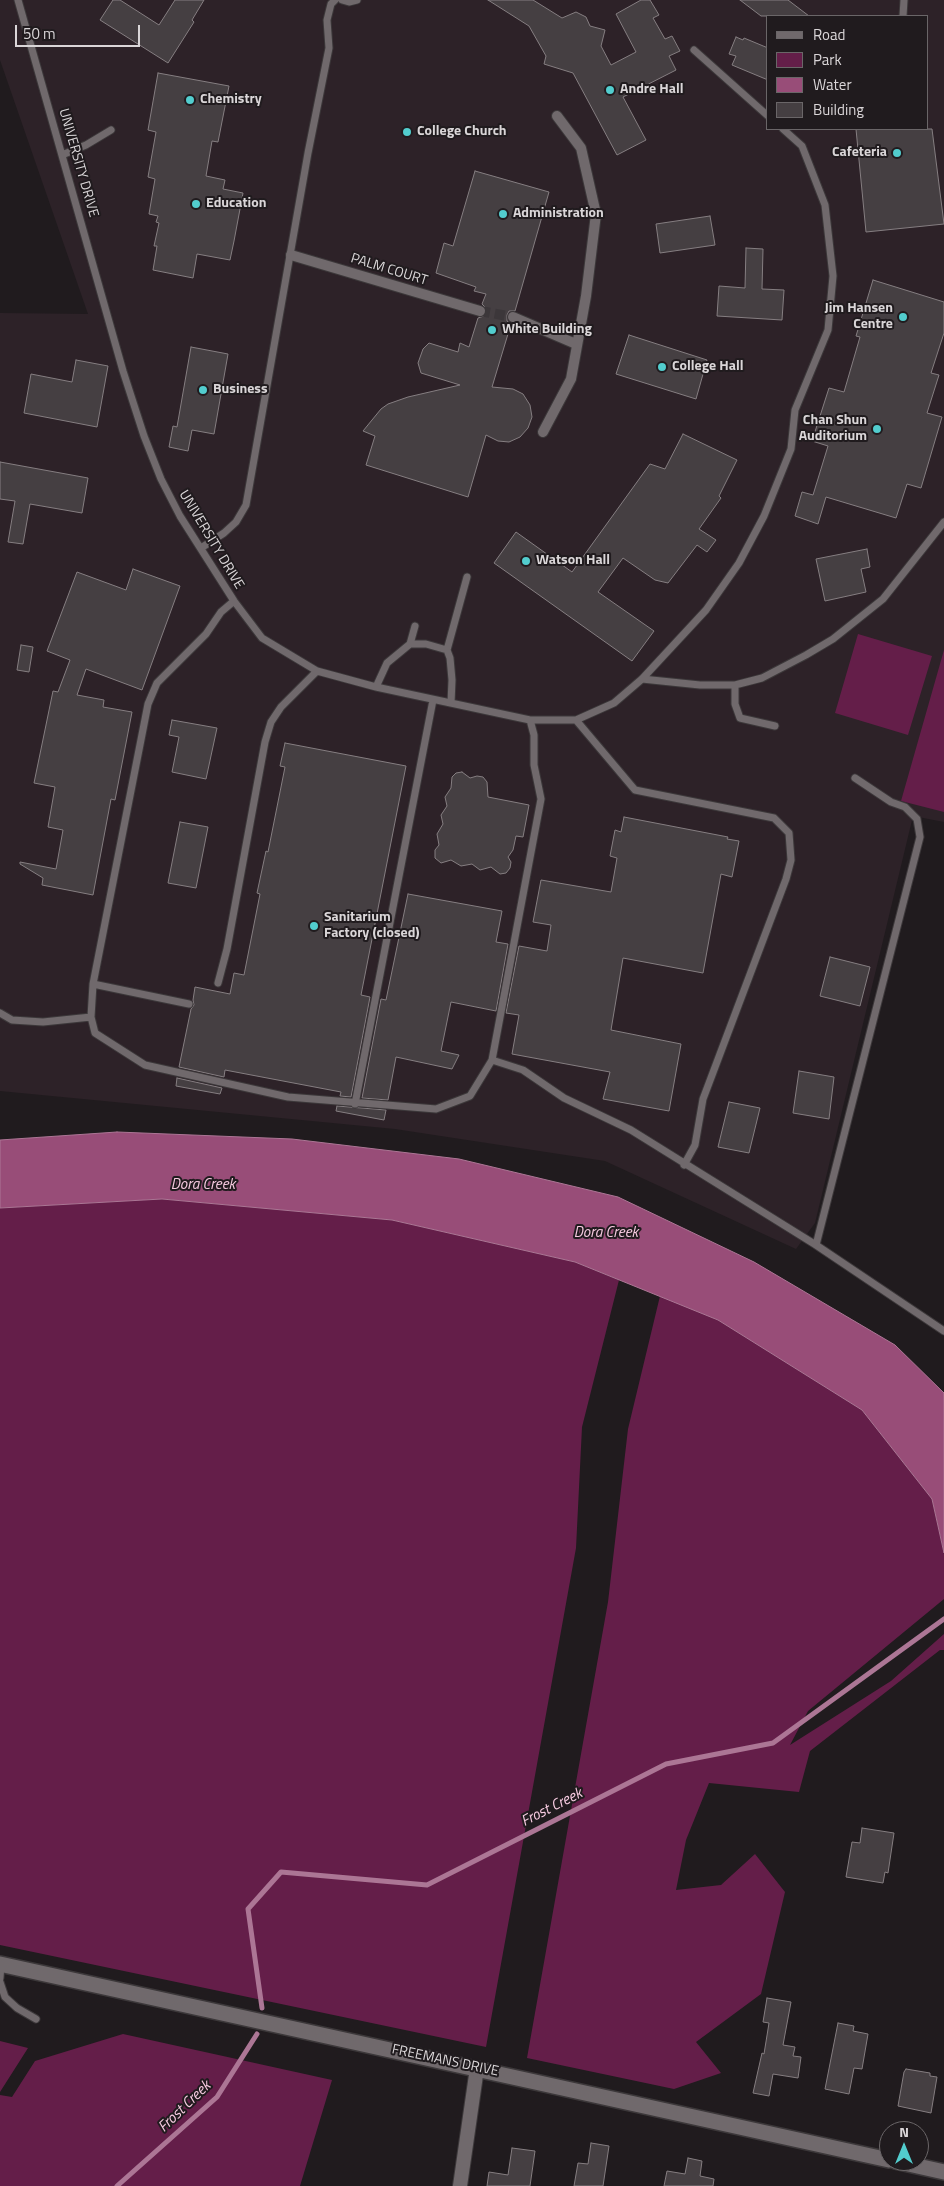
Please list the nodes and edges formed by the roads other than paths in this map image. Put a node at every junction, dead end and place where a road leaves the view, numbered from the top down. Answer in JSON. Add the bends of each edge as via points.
{"nodes":[{"id":1,"x":18,"y":0,"type":"edge"},
{"id":2,"x":335,"y":0,"type":"edge"},
{"id":3,"x":342,"y":0,"type":"edge"},
{"id":4,"x":357,"y":0,"type":"edge"},
{"id":5,"x":904,"y":0,"type":"edge"},
{"id":6,"x":903,"y":15,"type":"edge"},
{"id":7,"x":694,"y":50,"type":"dead end"},
{"id":8,"x":766,"y":114,"type":"edge"},
{"id":9,"x":557,"y":116,"type":"dead end"},
{"id":10,"x":111,"y":130,"type":"dead end"},
{"id":11,"x":783,"y":130,"type":"edge"},
{"id":12,"x":62,"y":155,"type":"junction"},
{"id":13,"x":291,"y":255,"type":"junction"},
{"id":14,"x":480,"y":311,"type":"tunnel mouth"},
{"id":15,"x":514,"y":317,"type":"tunnel mouth"},
{"id":16,"x":576,"y":344,"type":"junction"},
{"id":17,"x":543,"y":432,"type":"dead end"},
{"id":18,"x":944,"y":522,"type":"edge"},
{"id":19,"x":201,"y":548,"type":"junction"},
{"id":20,"x":467,"y":577,"type":"dead end"},
{"id":21,"x":234,"y":601,"type":"junction"},
{"id":22,"x":415,"y":626,"type":"dead end"},
{"id":23,"x":410,"y":644,"type":"junction"},
{"id":24,"x":446,"y":650,"type":"junction"},
{"id":25,"x":317,"y":671,"type":"junction"},
{"id":26,"x":642,"y":679,"type":"junction"},
{"id":27,"x":735,"y":685,"type":"junction"},
{"id":28,"x":376,"y":687,"type":"junction"},
{"id":29,"x":433,"y":700,"type":"junction"},
{"id":30,"x":451,"y":703,"type":"junction"},
{"id":31,"x":530,"y":720,"type":"junction"},
{"id":32,"x":576,"y":720,"type":"junction"},
{"id":33,"x":775,"y":726,"type":"dead end"},
{"id":34,"x":855,"y":778,"type":"dead end"},
{"id":35,"x":218,"y":983,"type":"dead end"},
{"id":36,"x":93,"y":984,"type":"junction"},
{"id":37,"x":189,"y":1004,"type":"dead end"},
{"id":38,"x":0,"y":1014,"type":"edge"},
{"id":39,"x":91,"y":1017,"type":"junction"},
{"id":40,"x":492,"y":1060,"type":"junction"},
{"id":41,"x":354,"y":1104,"type":"junction"},
{"id":42,"x":684,"y":1165,"type":"junction"},
{"id":43,"x":816,"y":1245,"type":"junction"},
{"id":44,"x":944,"y":1330,"type":"edge"},
{"id":45,"x":0,"y":1969,"type":"edge"},
{"id":46,"x":0,"y":1982,"type":"edge"},
{"id":47,"x":36,"y":2019,"type":"dead end"},
{"id":48,"x":477,"y":2068,"type":"junction"},
{"id":49,"x":879,"y":2158,"type":"edge"},
{"id":50,"x":929,"y":2169,"type":"edge"},
{"id":51,"x":944,"y":2172,"type":"edge"},
{"id":52,"x":460,"y":2186,"type":"edge"}],
"edges":[{"from":1,"to":12,"type":"lane","name":"UNIVERSITY DRIVE"},
{"from":2,"to":13,"type":"lane","via":[[327,20],[329,48]]},
{"from":3,"to":4,"type":"lane"},
{"from":5,"to":6,"type":"lane"},
{"from":7,"to":8,"type":"lane"},
{"from":9,"to":16,"type":"street","via":[[581,148],[596,214],[586,296]]},
{"from":10,"to":12,"type":"lane"},
{"from":11,"to":26,"type":"lane","name":"UNIVERSITY DRIVE","via":[[802,146],[825,205],[833,276],[828,330],[795,410],[791,449],[764,516],[739,563],[706,610]]},
{"from":12,"to":19,"type":"lane","name":"UNIVERSITY DRIVE","via":[[144,436],[161,479]]},
{"from":13,"to":14,"type":"street","name":"PALM COURT"},
{"from":13,"to":19,"type":"lane","via":[[246,505],[230,528]]},
{"from":15,"to":16,"type":"street"},
{"from":16,"to":17,"type":"street","via":[[571,380]]},
{"from":18,"to":27,"type":"lane","via":[[883,599],[833,639],[762,678]]},
{"from":19,"to":21,"type":"lane","name":"UNIVERSITY DRIVE"},
{"from":20,"to":24,"type":"lane"},
{"from":21,"to":25,"type":"lane","name":"UNIVERSITY DRIVE","via":[[262,638]]},
{"from":21,"to":36,"type":"lane","via":[[157,683],[148,704]]},
{"from":22,"to":23,"type":"lane"},
{"from":23,"to":24,"type":"lane","via":[[426,644]]},
{"from":23,"to":28,"type":"lane","via":[[387,663]]},
{"from":24,"to":30,"type":"lane","via":[[450,658]]},
{"from":25,"to":28,"type":"lane","name":"UNIVERSITY DRIVE"},
{"from":25,"to":35,"type":"lane","via":[[281,707],[271,722]]},
{"from":26,"to":27,"type":"lane"},
{"from":26,"to":32,"type":"lane","name":"UNIVERSITY DRIVE","via":[[614,703]]},
{"from":27,"to":33,"type":"lane","via":[[735,704],[740,718]]},
{"from":28,"to":29,"type":"lane","name":"UNIVERSITY DRIVE"},
{"from":29,"to":30,"type":"lane","name":"UNIVERSITY DRIVE"},
{"from":29,"to":41,"type":"lane"},
{"from":30,"to":31,"type":"lane","name":"UNIVERSITY DRIVE"},
{"from":31,"to":32,"type":"lane","name":"UNIVERSITY DRIVE"},
{"from":31,"to":40,"type":"lane","via":[[541,799]]},
{"from":32,"to":42,"type":"lane","via":[[634,790],[774,818],[788,833],[791,860],[786,879],[703,1099],[695,1145]]},
{"from":34,"to":43,"type":"lane","via":[[891,802],[905,807],[917,820],[920,837]]},
{"from":36,"to":37,"type":"lane"},
{"from":36,"to":39,"type":"lane"},
{"from":38,"to":39,"type":"lane","via":[[12,1020],[44,1022]]},
{"from":39,"to":41,"type":"lane","via":[[94,1033],[145,1064],[288,1097]]},
{"from":40,"to":41,"type":"lane","via":[[470,1096],[436,1109]]},
{"from":40,"to":42,"type":"lane","via":[[523,1070],[564,1098],[631,1130]]},
{"from":42,"to":43,"type":"lane"},
{"from":43,"to":44,"type":"lane"},
{"from":45,"to":48,"type":"main road","name":"FREEMANS DRIVE"},
{"from":46,"to":47,"type":"lane","via":[[5,1997]]},
{"from":48,"to":49,"type":"main road","name":"FREEMANS DRIVE"},
{"from":48,"to":52,"type":"street"},
{"from":50,"to":51,"type":"main road"}]}
